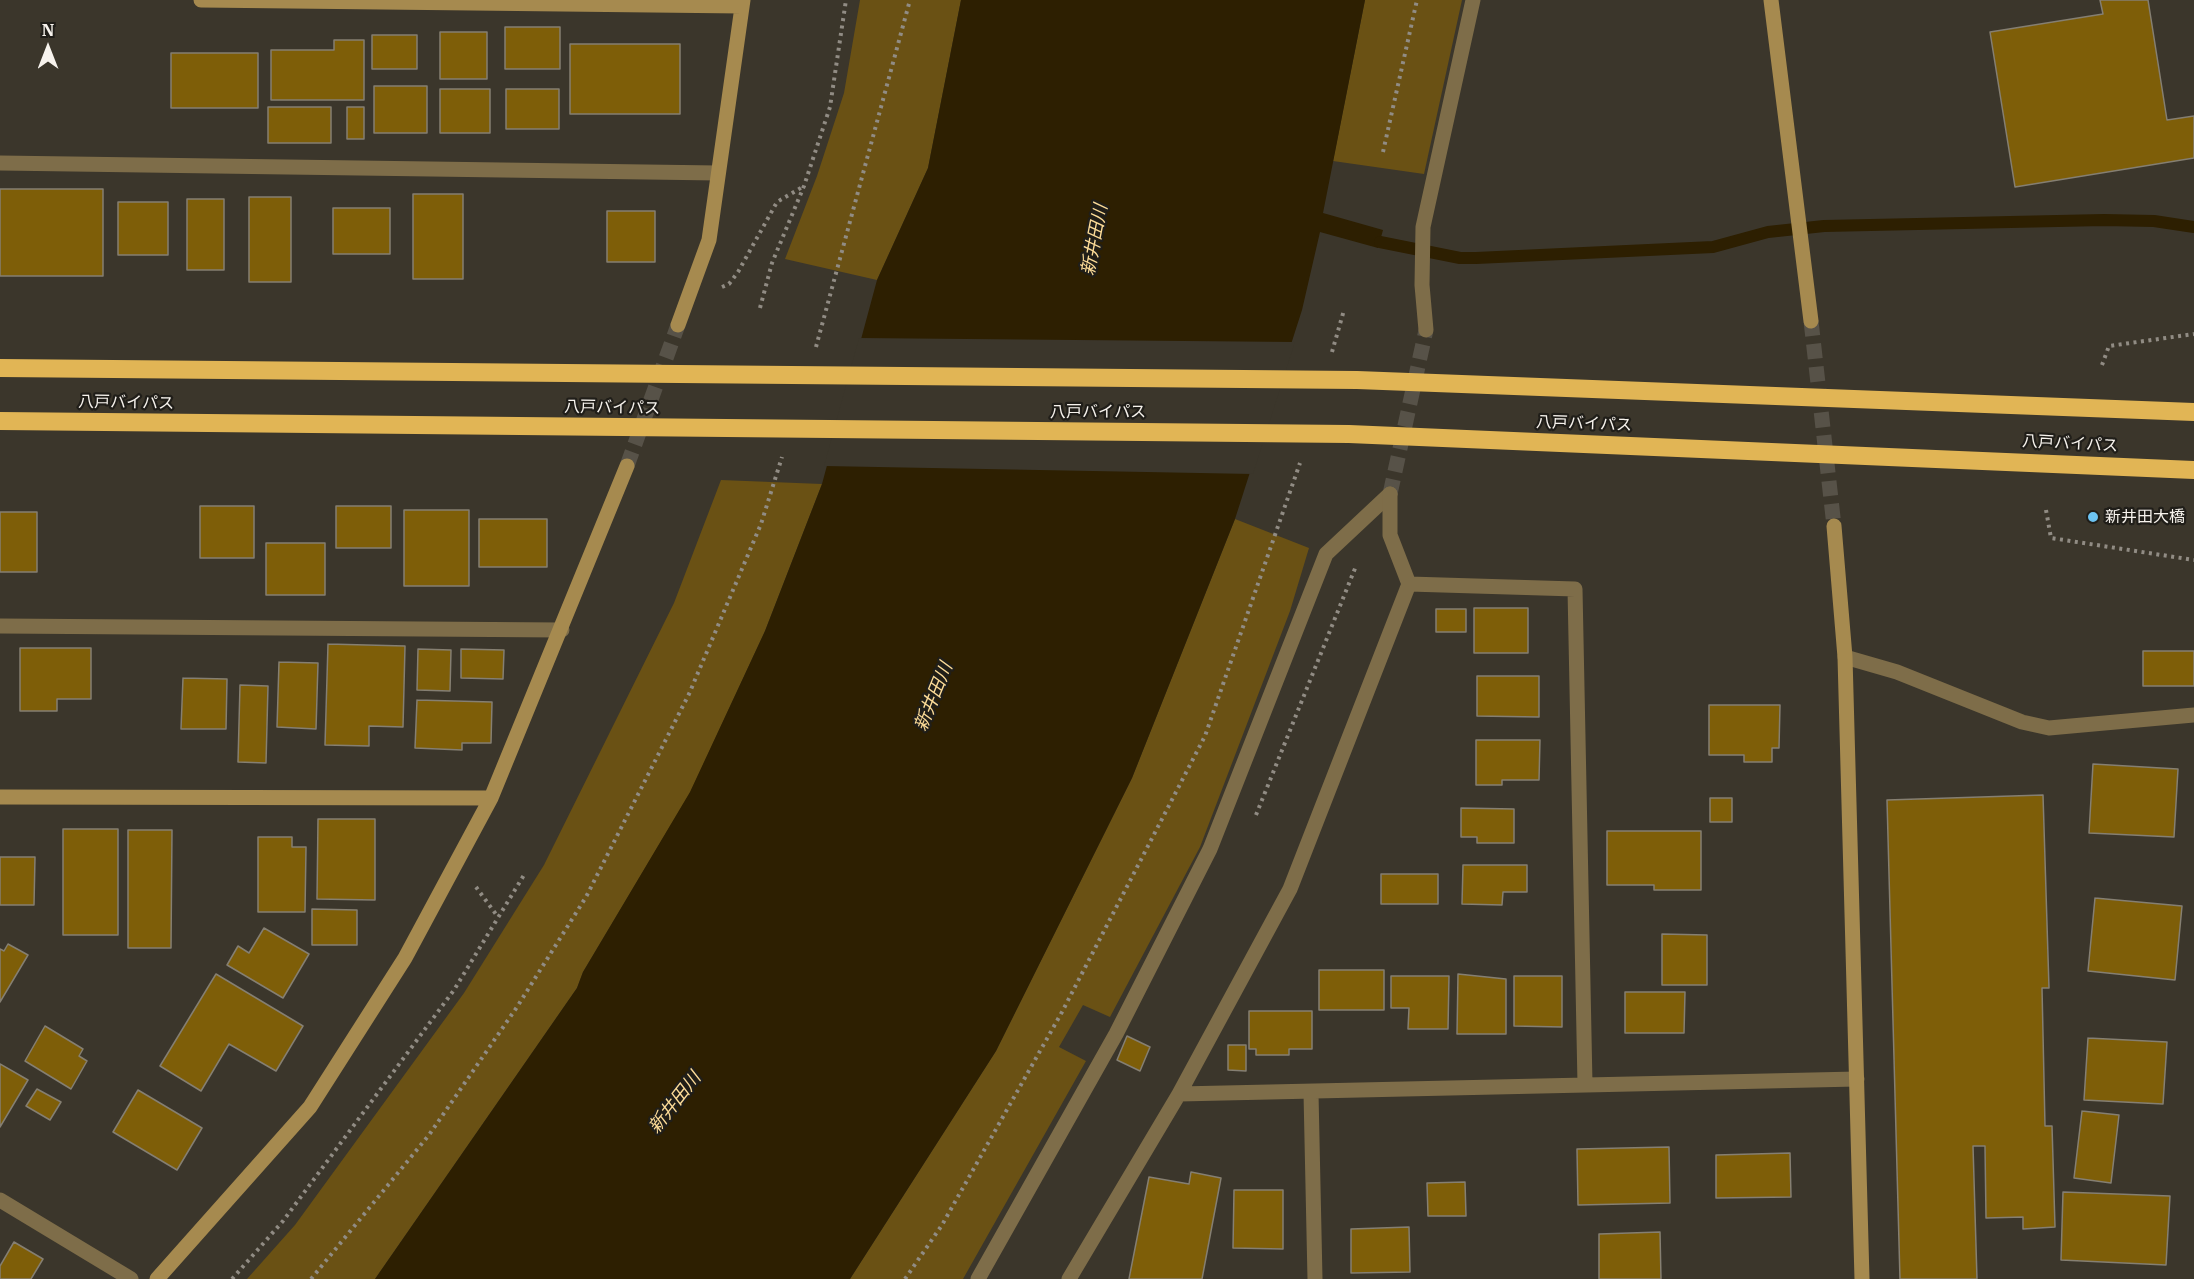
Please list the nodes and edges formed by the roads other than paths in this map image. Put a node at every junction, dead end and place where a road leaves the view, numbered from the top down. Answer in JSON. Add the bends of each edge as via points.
{"nodes":[{"id":1,"x":201,"y":0,"type":"edge"},
{"id":2,"x":1473,"y":0,"type":"edge"},
{"id":3,"x":1771,"y":0,"type":"edge"},
{"id":4,"x":396,"y":1,"type":"edge"},
{"id":5,"x":555,"y":2,"type":"edge"},
{"id":6,"x":742,"y":3,"type":"edge"},
{"id":7,"x":0,"y":163,"type":"edge"},
{"id":8,"x":718,"y":172,"type":"junction"},
{"id":9,"x":1811,"y":321,"type":"tunnel mouth"},
{"id":10,"x":678,"y":325,"type":"tunnel mouth"},
{"id":11,"x":1426,"y":330,"type":"tunnel mouth"},
{"id":12,"x":0,"y":368,"type":"edge"},
{"id":13,"x":2194,"y":412,"type":"edge"},
{"id":14,"x":0,"y":421,"type":"edge"},
{"id":15,"x":627,"y":466,"type":"tunnel mouth"},
{"id":16,"x":2194,"y":470,"type":"edge"},
{"id":17,"x":1834,"y":526,"type":"tunnel mouth"},
{"id":18,"x":1408,"y":584,"type":"junction"},
{"id":19,"x":0,"y":626,"type":"edge"},
{"id":20,"x":562,"y":630,"type":"junction"},
{"id":21,"x":1845,"y":657,"type":"junction"},
{"id":22,"x":2194,"y":715,"type":"edge"},
{"id":23,"x":0,"y":796,"type":"edge"},
{"id":24,"x":491,"y":798,"type":"junction"},
{"id":25,"x":1857,"y":1079,"type":"junction"},
{"id":26,"x":1585,"y":1084,"type":"junction"},
{"id":27,"x":1311,"y":1093,"type":"junction"},
{"id":28,"x":1179,"y":1094,"type":"junction"},
{"id":29,"x":0,"y":1200,"type":"edge"},
{"id":30,"x":131,"y":1279,"type":"edge"},
{"id":31,"x":157,"y":1279,"type":"edge"},
{"id":32,"x":978,"y":1279,"type":"edge"},
{"id":33,"x":1069,"y":1279,"type":"edge"},
{"id":34,"x":1316,"y":1279,"type":"edge"},
{"id":35,"x":1862,"y":1279,"type":"edge"}],
"edges":[{"from":1,"to":4,"type":"street"},
{"from":2,"to":11,"type":"street","via":[[1423,228]]},
{"from":3,"to":9,"type":"street"},
{"from":4,"to":5,"type":"street"},
{"from":5,"to":6,"type":"street"},
{"from":6,"to":8,"type":"street"},
{"from":7,"to":8,"type":"street"},
{"from":8,"to":10,"type":"street","via":[[709,240]]},
{"from":12,"to":13,"type":"highway","name":"八戸バイパス","via":[[1357,380]]},
{"from":14,"to":16,"type":"highway","name":"八戸バイパス","via":[[1348,434]]},
{"from":15,"to":20,"type":"street"},
{"from":17,"to":21,"type":"street"},
{"from":18,"to":26,"type":"street","via":[[1575,589]]},
{"from":18,"to":28,"type":"street","via":[[1290,889]]},
{"from":18,"to":32,"type":"street","via":[[1390,535],[1390,494],[1326,554],[1210,849],[1116,1034]]},
{"from":19,"to":20,"type":"street"},
{"from":20,"to":24,"type":"street"},
{"from":21,"to":22,"type":"street","via":[[1897,672],[2022,722],[2049,728]]},
{"from":21,"to":25,"type":"street"},
{"from":23,"to":24,"type":"street"},
{"from":24,"to":31,"type":"street","via":[[405,958],[310,1107]]},
{"from":25,"to":26,"type":"street"},
{"from":25,"to":35,"type":"street"},
{"from":26,"to":27,"type":"street"},
{"from":27,"to":28,"type":"street"},
{"from":27,"to":34,"type":"street"},
{"from":28,"to":33,"type":"street"},
{"from":29,"to":30,"type":"street"}]}
